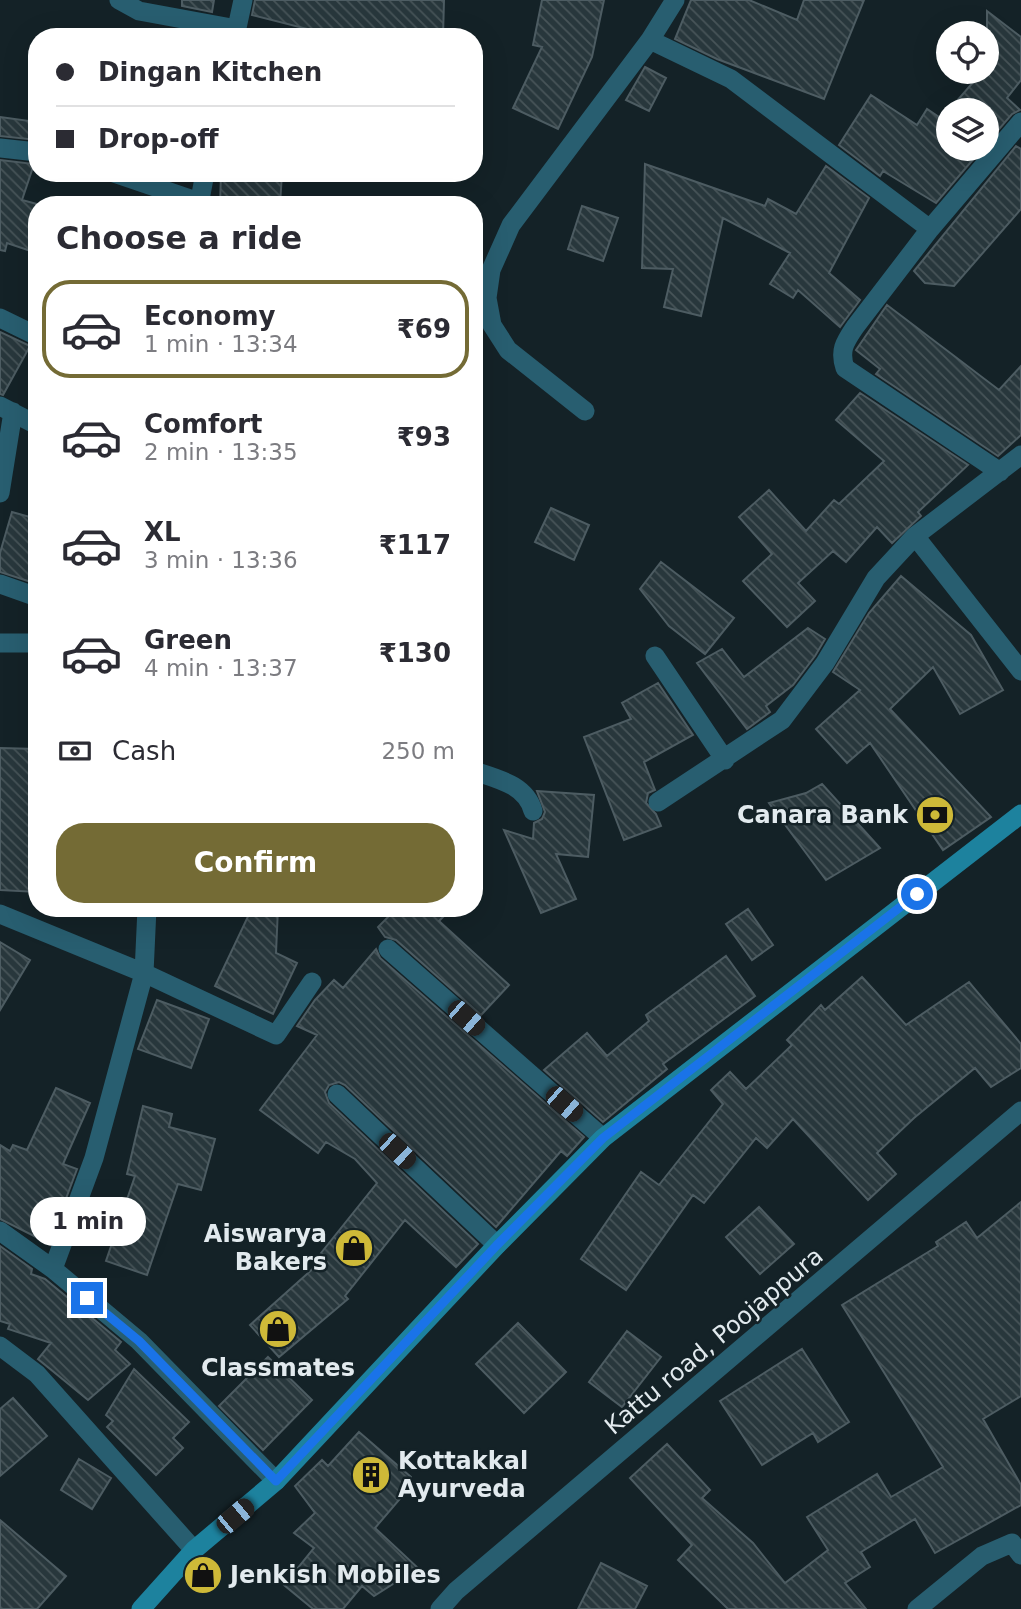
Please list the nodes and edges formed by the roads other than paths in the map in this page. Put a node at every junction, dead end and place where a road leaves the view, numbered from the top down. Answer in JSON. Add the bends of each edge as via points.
{"nodes":[{"id":1,"x":119,"y":0,"type":"edge"},
{"id":2,"x":243,"y":0,"type":"edge"},
{"id":3,"x":675,"y":0,"type":"edge"},
{"id":4,"x":214,"y":28,"type":"edge"},
{"id":5,"x":237,"y":28,"type":"edge"},
{"id":6,"x":650,"y":40,"type":"junction"},
{"id":7,"x":1021,"y":122,"type":"edge"},
{"id":8,"x":0,"y":148,"type":"edge"},
{"id":9,"x":28,"y":151,"type":"edge"},
{"id":10,"x":140,"y":182,"type":"edge"},
{"id":11,"x":179,"y":196,"type":"edge"},
{"id":12,"x":930,"y":229,"type":"junction"},
{"id":13,"x":0,"y":318,"type":"edge"},
{"id":14,"x":28,"y":332,"type":"edge"},
{"id":15,"x":6,"y":409,"type":"edge"},
{"id":16,"x":585,"y":411,"type":"dead end"},
{"id":17,"x":28,"y":420,"type":"edge"},
{"id":18,"x":1021,"y":455,"type":"edge"},
{"id":19,"x":1000,"y":472,"type":"junction"},
{"id":20,"x":0,"y":493,"type":"edge"},
{"id":21,"x":915,"y":536,"type":"junction"},
{"id":22,"x":0,"y":584,"type":"edge"},
{"id":23,"x":28,"y":594,"type":"edge"},
{"id":24,"x":0,"y":643,"type":"edge"},
{"id":25,"x":28,"y":643,"type":"edge"},
{"id":26,"x":655,"y":656,"type":"dead end"},
{"id":27,"x":1021,"y":671,"type":"edge"},
{"id":28,"x":725,"y":760,"type":"junction"},
{"id":29,"x":483,"y":774,"type":"edge"},
{"id":30,"x":658,"y":803,"type":"dead end"},
{"id":31,"x":533,"y":811,"type":"dead end"},
{"id":32,"x":1021,"y":814,"type":"edge"},
{"id":33,"x":0,"y":914,"type":"edge"},
{"id":34,"x":147,"y":917,"type":"edge"},
{"id":35,"x":388,"y":949,"type":"dead end"},
{"id":36,"x":144,"y":973,"type":"junction"},
{"id":37,"x":313,"y":982,"type":"dead end"},
{"id":38,"x":337,"y":1094,"type":"dead end"},
{"id":39,"x":1021,"y":1111,"type":"edge"},
{"id":40,"x":603,"y":1138,"type":"junction"},
{"id":41,"x":0,"y":1231,"type":"edge"},
{"id":42,"x":497,"y":1245,"type":"junction"},
{"id":43,"x":53,"y":1269,"type":"junction"},
{"id":44,"x":0,"y":1346,"type":"edge"},
{"id":45,"x":276,"y":1481,"type":"junction"},
{"id":46,"x":194,"y":1550,"type":"junction"},
{"id":47,"x":1021,"y":1555,"type":"edge"},
{"id":48,"x":141,"y":1609,"type":"edge"},
{"id":49,"x":440,"y":1609,"type":"edge"},
{"id":50,"x":917,"y":1609,"type":"edge"}],
"edges":[{"from":1,"to":4,"type":"street","via":[[139,11]]},
{"from":2,"to":5,"type":"street"},
{"from":3,"to":6,"type":"street"},
{"from":6,"to":12,"type":"street","via":[[732,79]]},
{"from":6,"to":16,"type":"street","via":[[511,225],[491,270],[487,298],[492,325],[508,350]]},
{"from":7,"to":12,"type":"street"},
{"from":8,"to":9,"type":"street"},
{"from":10,"to":11,"type":"street"},
{"from":12,"to":19,"type":"street","via":[[855,327],[841,356],[845,368]]},
{"from":13,"to":14,"type":"street"},
{"from":15,"to":17,"type":"street"},
{"from":15,"to":20,"type":"street"},
{"from":18,"to":19,"type":"street"},
{"from":19,"to":21,"type":"street"},
{"from":21,"to":27,"type":"street"},
{"from":21,"to":28,"type":"street","via":[[876,578],[825,663],[782,720]]},
{"from":22,"to":23,"type":"street"},
{"from":24,"to":25,"type":"street"},
{"from":26,"to":28,"type":"street"},
{"from":28,"to":30,"type":"street"},
{"from":29,"to":31,"type":"street","via":[[529,797]]},
{"from":32,"to":40,"type":"main road"},
{"from":33,"to":36,"type":"street"},
{"from":34,"to":36,"type":"street"},
{"from":35,"to":40,"type":"street"},
{"from":36,"to":37,"type":"street","via":[[276,1034]]},
{"from":36,"to":43,"type":"street","via":[[94,1158]]},
{"from":38,"to":42,"type":"street"},
{"from":39,"to":49,"type":"street","name":"Kattu road, Poojappura"},
{"from":40,"to":42,"type":"main road"},
{"from":41,"to":43,"type":"street"},
{"from":42,"to":45,"type":"main road"},
{"from":43,"to":45,"type":"street","via":[[139,1341]]},
{"from":44,"to":46,"type":"street","via":[[37,1374]]},
{"from":45,"to":46,"type":"main road"},
{"from":46,"to":48,"type":"main road"},
{"from":47,"to":50,"type":"street","via":[[1012,1543],[982,1556]]}]}
